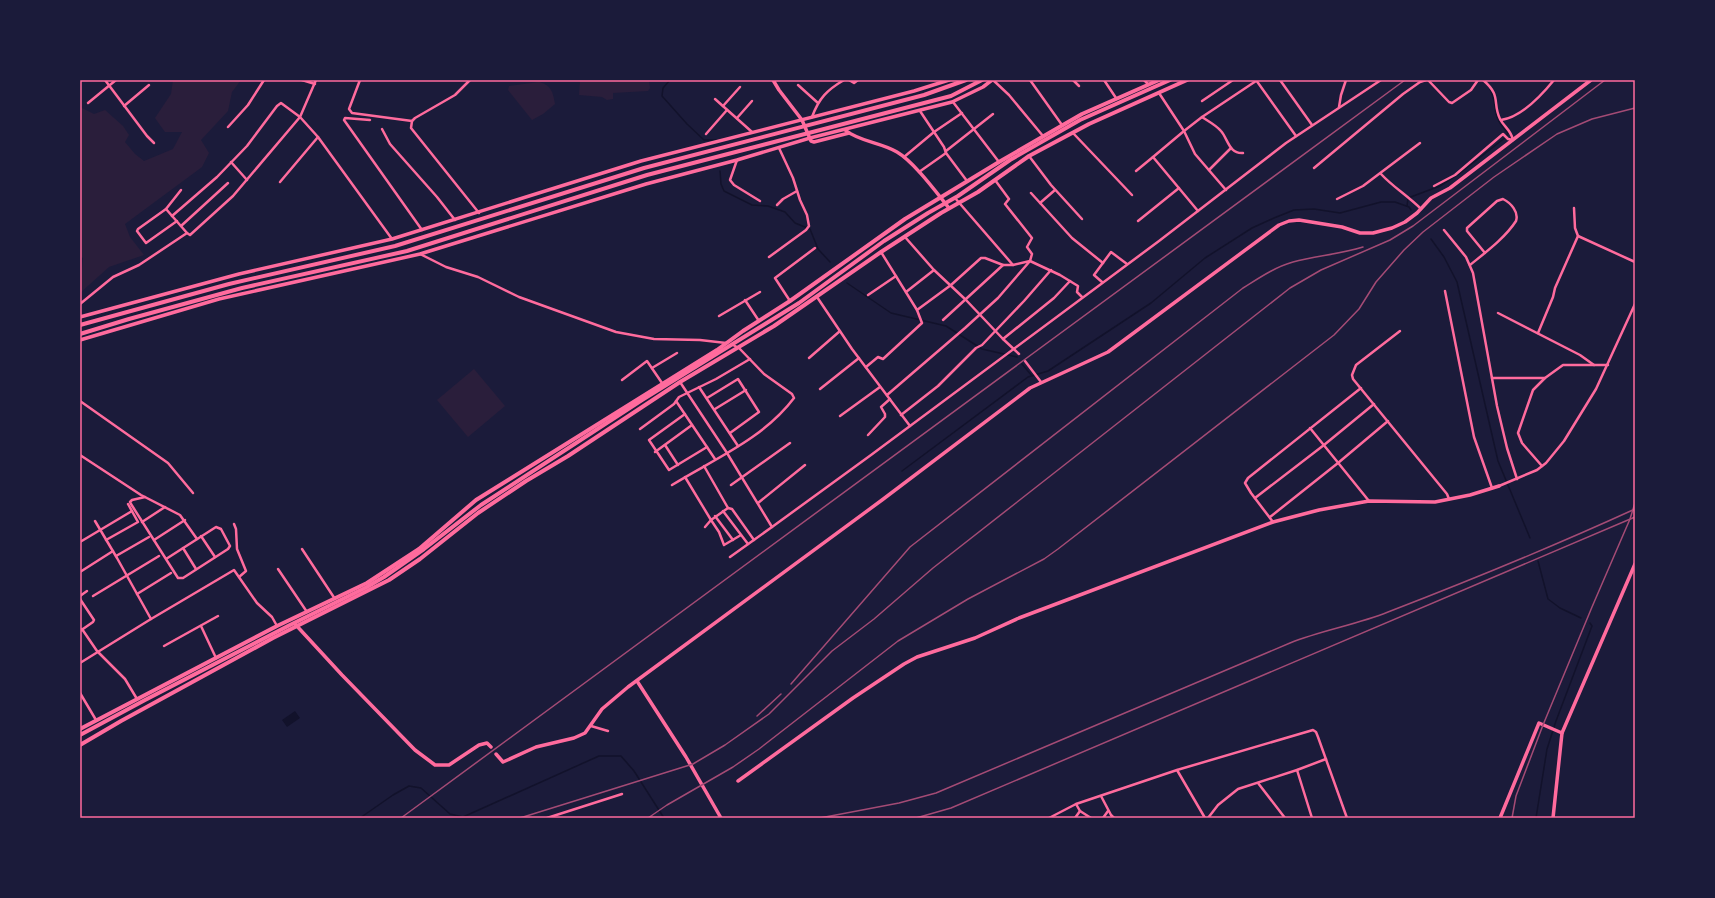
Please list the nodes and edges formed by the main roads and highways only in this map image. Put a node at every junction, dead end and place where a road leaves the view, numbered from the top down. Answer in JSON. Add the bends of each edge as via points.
{"nodes":[{"id":1,"x":966,"y":80,"type":"edge"},
{"id":2,"x":982,"y":80,"type":"edge"},
{"id":3,"x":1159,"y":80,"type":"edge"},
{"id":4,"x":1170,"y":80,"type":"edge"},
{"id":5,"x":1187,"y":80,"type":"edge"},
{"id":6,"x":566,"y":193,"type":"junction"},
{"id":7,"x":569,"y":200,"type":"junction"},
{"id":8,"x":80,"y":325,"type":"edge"},
{"id":9,"x":80,"y":334,"type":"edge"},
{"id":10,"x":294,"y":623,"type":"junction"},
{"id":11,"x":80,"y":729,"type":"edge"},
{"id":12,"x":80,"y":735,"type":"edge"},
{"id":13,"x":80,"y":745,"type":"edge"}],
"edges":[{"from":1,"to":6,"type":"main road","via":[[948,88],[644,168]]},
{"from":2,"to":7,"type":"main road","via":[[951,96],[809,136],[647,175]]},
{"from":3,"to":10,"type":"main road","via":[[1062,125],[892,227],[717,350],[476,500],[419,549],[396,565],[367,583],[307,612]]},
{"from":4,"to":10,"type":"main road","via":[[1086,117],[1010,160],[884,241],[799,303],[481,505],[424,550],[384,577]]},
{"from":5,"to":10,"type":"main road","via":[[1072,133],[1029,156],[739,348],[680,382],[526,481],[478,513],[389,580]]},
{"from":6,"to":7,"type":"main road"},
{"from":6,"to":8,"type":"main road","via":[[395,246],[229,284]]},
{"from":7,"to":9,"type":"main road","via":[[407,251],[242,288]]},
{"from":10,"to":11,"type":"main road","via":[[277,626]]},
{"from":10,"to":12,"type":"main road"},
{"from":10,"to":13,"type":"main road"}]}
